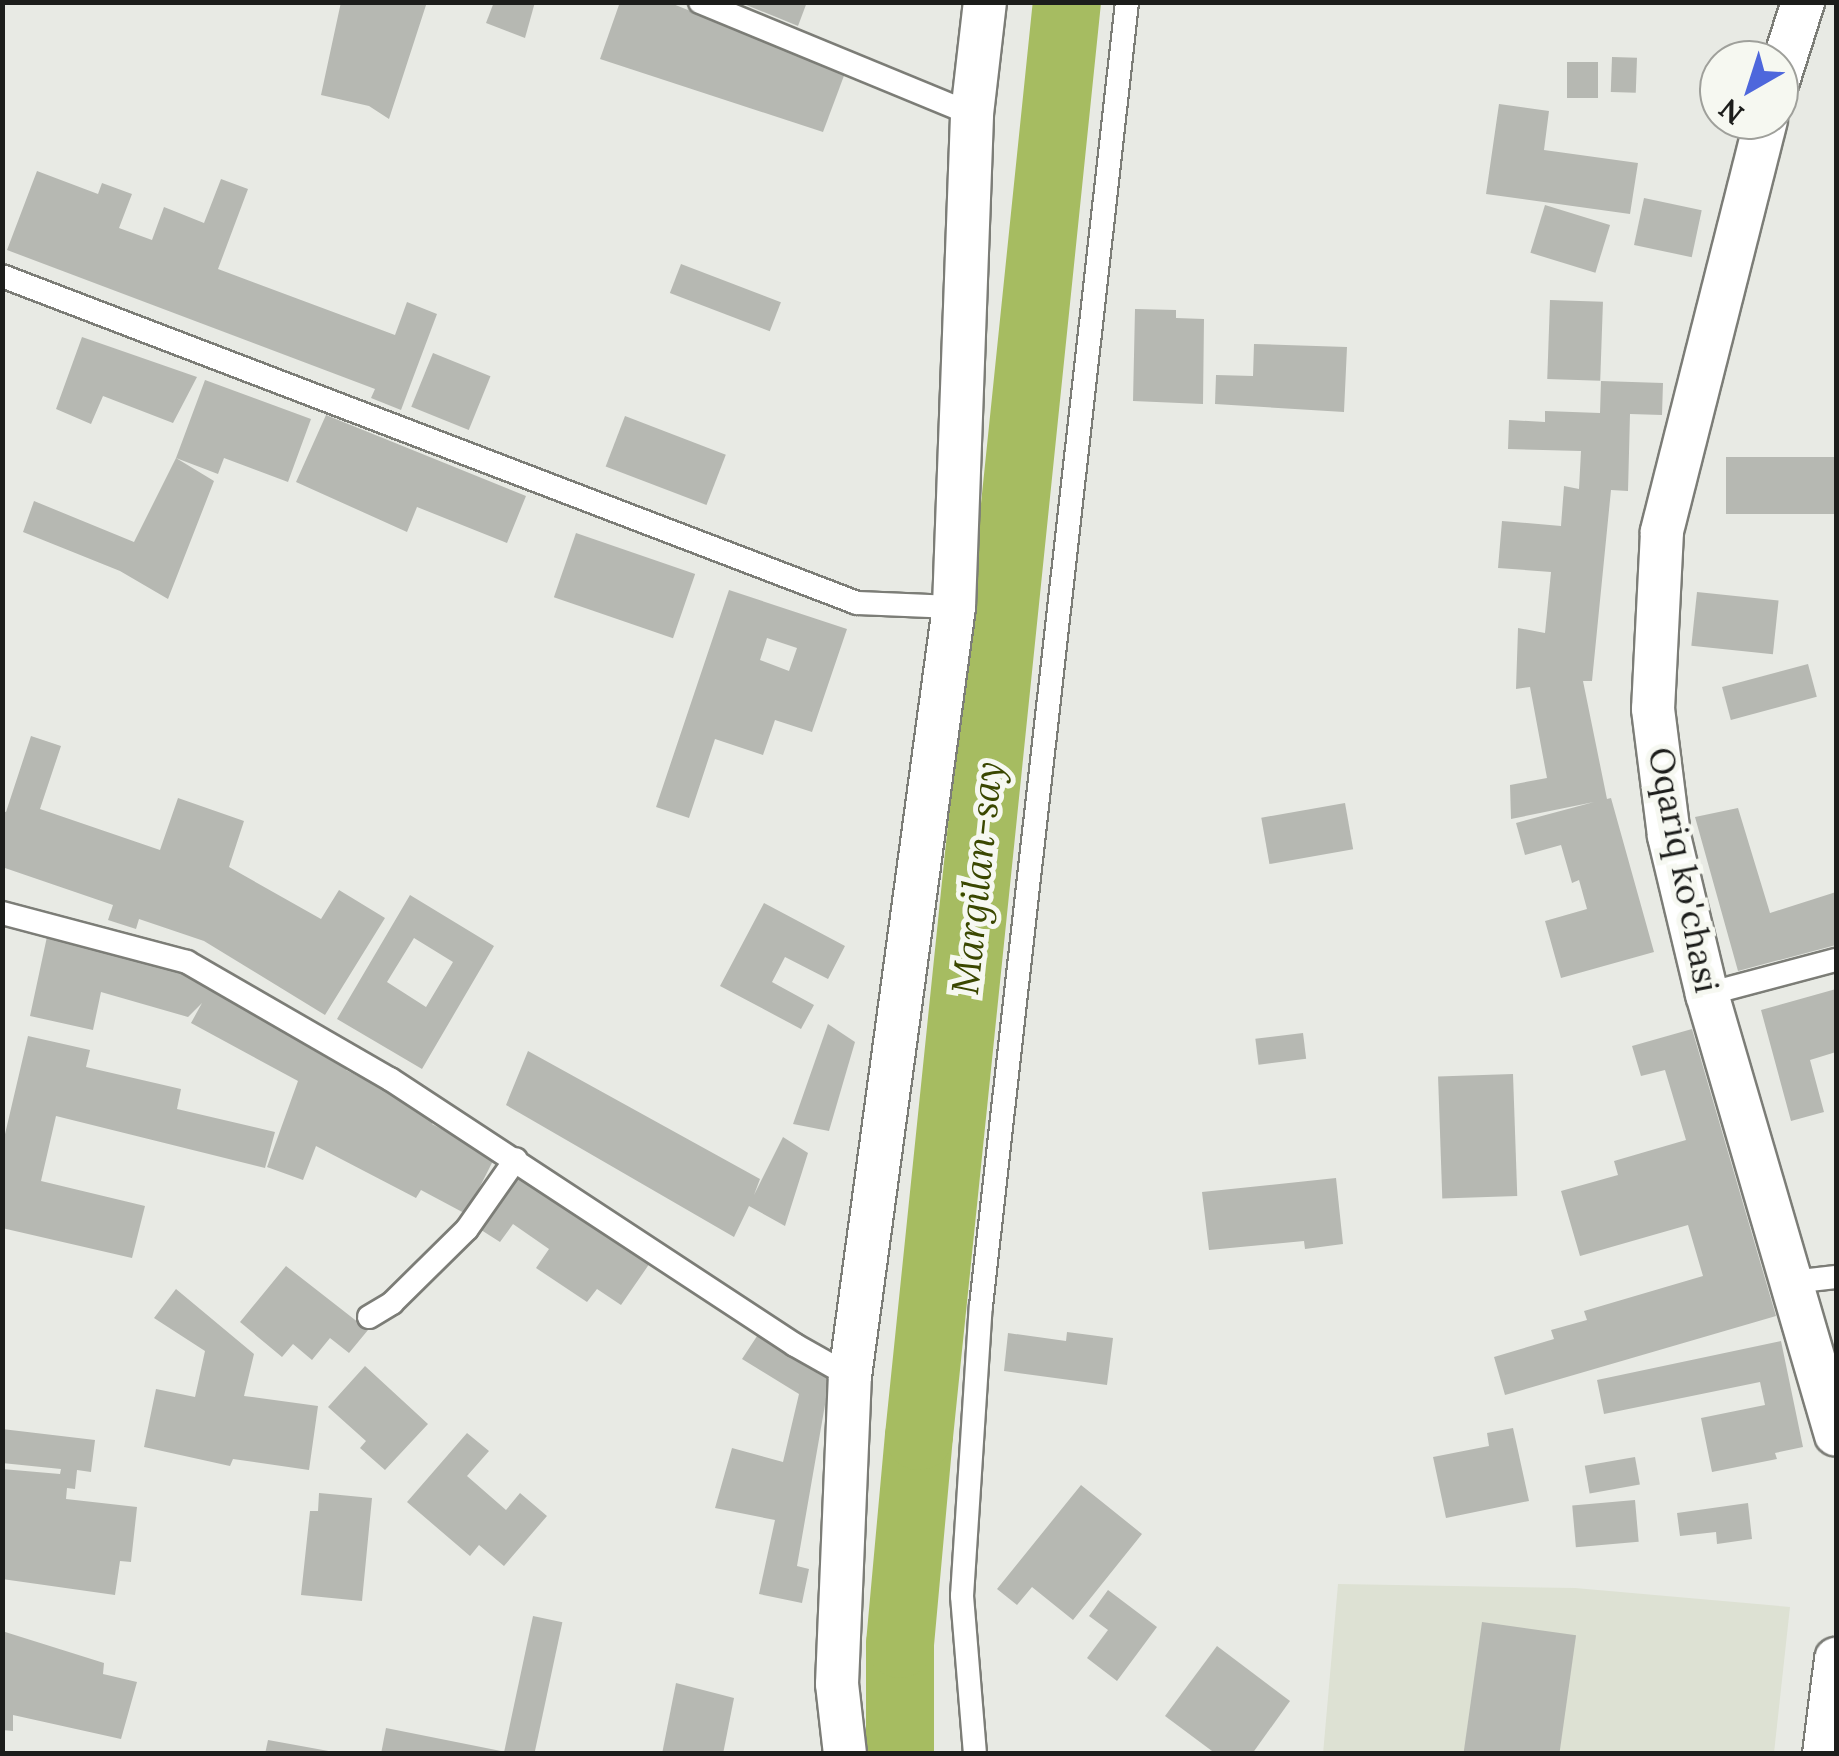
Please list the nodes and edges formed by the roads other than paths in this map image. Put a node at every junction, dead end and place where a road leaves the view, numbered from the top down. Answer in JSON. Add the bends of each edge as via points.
{"nodes":[{"id":1,"x":700,"y":2,"type":"edge"},
{"id":2,"x":985,"y":2,"type":"edge"},
{"id":3,"x":1127,"y":2,"type":"edge"},
{"id":4,"x":1803,"y":2,"type":"edge"},
{"id":5,"x":1791,"y":40,"type":"edge"},
{"id":6,"x":972,"y":114,"type":"junction"},
{"id":7,"x":1761,"y":140,"type":"edge"},
{"id":8,"x":2,"y":276,"type":"edge"},
{"id":9,"x":954,"y":607,"type":"junction"},
{"id":10,"x":2,"y":913,"type":"edge"},
{"id":11,"x":1836,"y":960,"type":"edge"},
{"id":12,"x":1707,"y":994,"type":"junction"},
{"id":13,"x":516,"y":1159,"type":"junction"},
{"id":14,"x":1836,"y":1277,"type":"edge"},
{"id":15,"x":1792,"y":1282,"type":"junction"},
{"id":16,"x":368,"y":1317,"type":"dead end"},
{"id":17,"x":850,"y":1376,"type":"junction"},
{"id":18,"x":1836,"y":1435,"type":"edge"},
{"id":19,"x":1836,"y":1658,"type":"edge"},
{"id":20,"x":845,"y":1754,"type":"edge"},
{"id":21,"x":975,"y":1754,"type":"edge"},
{"id":22,"x":1824,"y":1754,"type":"edge"}],
"edges":[{"from":1,"to":6,"type":"lane"},
{"from":2,"to":6,"type":"street"},
{"from":3,"to":21,"type":"lane","via":[[981,1306],[962,1596]]},
{"from":4,"to":5,"type":"street"},
{"from":6,"to":9,"type":"street"},
{"from":7,"to":12,"type":"street","name":"Oqariq ko'chasi","via":[[1662,532],[1653,709],[1669,836]]},
{"from":8,"to":9,"type":"lane","via":[[857,603]]},
{"from":9,"to":17,"type":"street"},
{"from":10,"to":13,"type":"lane","via":[[187,962]]},
{"from":11,"to":12,"type":"lane"},
{"from":12,"to":15,"type":"street","name":"Oqariq ko'chasi"},
{"from":13,"to":16,"type":"lane","via":[[468,1229],[392,1303]]},
{"from":13,"to":17,"type":"lane"},
{"from":14,"to":15,"type":"lane"},
{"from":15,"to":18,"type":"street","name":"Oqariq ko'chasi"},
{"from":17,"to":20,"type":"street","via":[[837,1684]]},
{"from":19,"to":22,"type":"street"}]}
